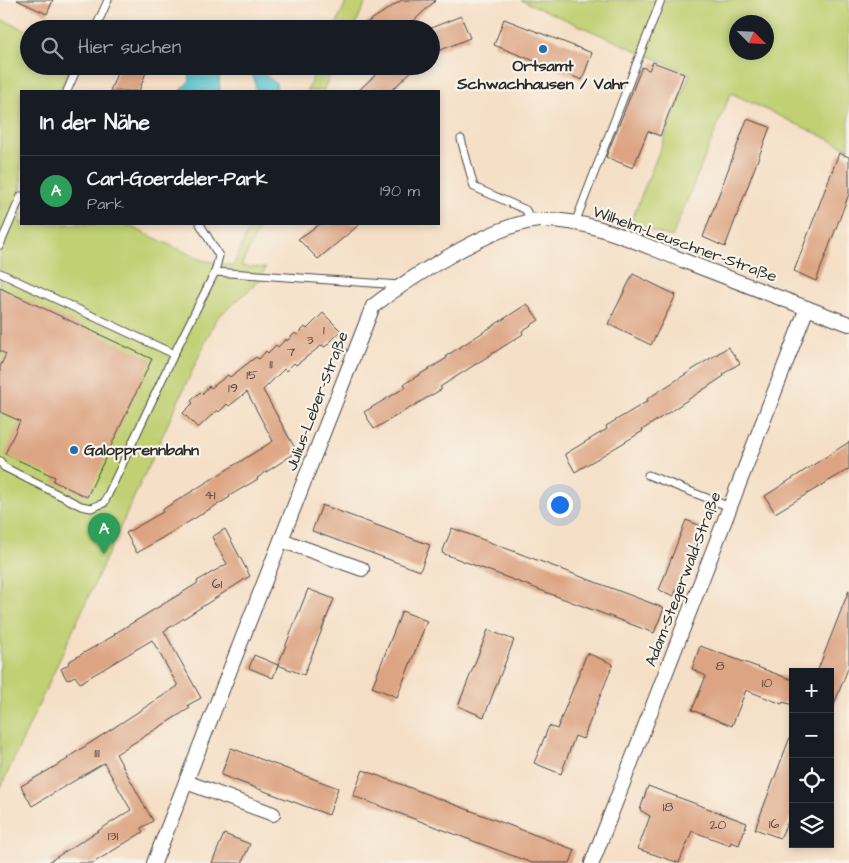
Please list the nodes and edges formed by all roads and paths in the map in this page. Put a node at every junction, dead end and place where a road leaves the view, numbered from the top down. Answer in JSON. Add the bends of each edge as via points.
{"nodes":[{"id":1,"x":108,"y":0,"type":"edge"},
{"id":2,"x":661,"y":0,"type":"edge"},
{"id":3,"x":99,"y":20,"type":"edge"},
{"id":4,"x":74,"y":75,"type":"edge"},
{"id":5,"x":67,"y":90,"type":"edge"},
{"id":6,"x":461,"y":139,"type":"dead end"},
{"id":7,"x":20,"y":198,"type":"edge"},
{"id":8,"x":530,"y":222,"type":"junction"},
{"id":9,"x":575,"y":223,"type":"junction"},
{"id":10,"x":201,"y":225,"type":"edge"},
{"id":11,"x":0,"y":245,"type":"edge"},
{"id":12,"x":215,"y":272,"type":"junction"},
{"id":13,"x":0,"y":273,"type":"edge"},
{"id":14,"x":400,"y":285,"type":"junction"},
{"id":15,"x":807,"y":308,"type":"junction"},
{"id":16,"x":849,"y":324,"type":"edge"},
{"id":17,"x":174,"y":354,"type":"junction"},
{"id":18,"x":0,"y":462,"type":"edge"},
{"id":19,"x":648,"y":475,"type":"dead end"},
{"id":20,"x":730,"y":507,"type":"junction"},
{"id":21,"x":281,"y":540,"type":"junction"},
{"id":22,"x":362,"y":569,"type":"dead end"},
{"id":23,"x":186,"y":782,"type":"junction"},
{"id":24,"x":273,"y":814,"type":"dead end"},
{"id":25,"x":154,"y":863,"type":"edge"},
{"id":26,"x":592,"y":863,"type":"edge"}],
"edges":[{"from":1,"to":3,"type":"lane"},
{"from":2,"to":9,"type":"lane"},
{"from":4,"to":5,"type":"lane"},
{"from":6,"to":8,"type":"lane","via":[[474,187],[526,210]]},
{"from":7,"to":11,"type":"lane"},
{"from":8,"to":9,"type":"street","name":"Wilhelm-Leuschner-Straße"},
{"from":8,"to":14,"type":"street","name":"Wilhelm-Leuschner-Straße","via":[[498,231]]},
{"from":9,"to":15,"type":"street","name":"Wilhelm-Leuschner-Straße","via":[[642,244]]},
{"from":10,"to":12,"type":"lane","via":[[219,256]]},
{"from":12,"to":14,"type":"lane"},
{"from":12,"to":17,"type":"lane"},
{"from":13,"to":17,"type":"lane"},
{"from":14,"to":21,"type":"street","name":"Julius-Leber-Straße","via":[[373,306]]},
{"from":15,"to":16,"type":"street","name":"Wilhelm-Leuschner-Straße"},
{"from":15,"to":20,"type":"street","name":"Adam-Stegerwald-Straße"},
{"from":17,"to":18,"type":"lane","via":[[104,503],[90,508],[81,506],[4,468]]},
{"from":19,"to":20,"type":"lane"},
{"from":20,"to":26,"type":"street","name":"Adam-Stegerwald-Straße"},
{"from":21,"to":22,"type":"street"},
{"from":21,"to":23,"type":"street","name":"Julius-Leber-Straße"},
{"from":23,"to":24,"type":"street"},
{"from":23,"to":25,"type":"street","name":"Julius-Leber-Straße"}]}
